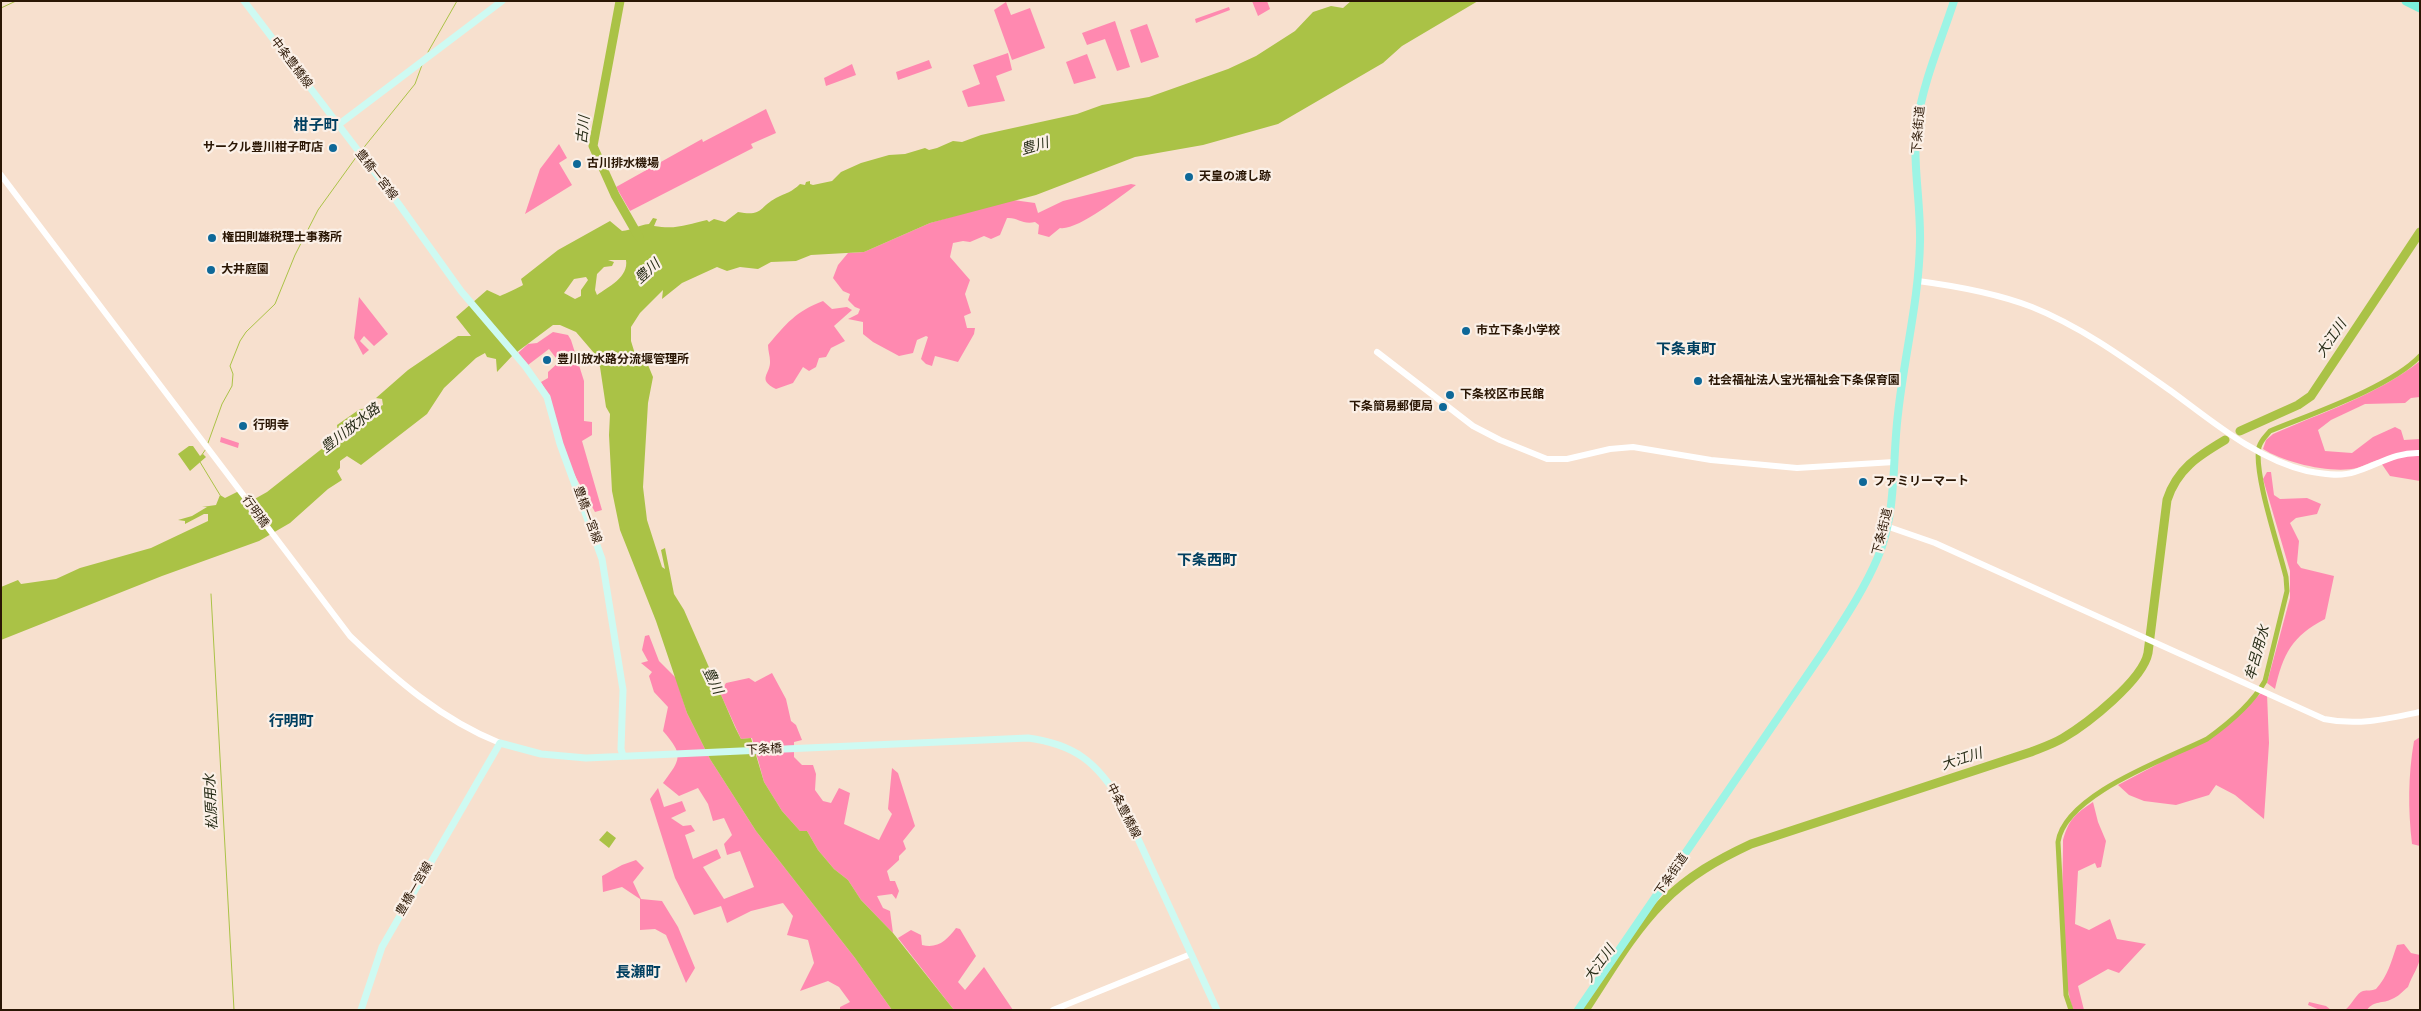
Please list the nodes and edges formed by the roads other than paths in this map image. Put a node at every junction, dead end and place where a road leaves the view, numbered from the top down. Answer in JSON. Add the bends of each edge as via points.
{"nodes":[{"id":1,"x":244,"y":1,"type":"edge"},
{"id":2,"x":502,"y":1,"type":"edge"},
{"id":3,"x":1954,"y":1,"type":"edge"},
{"id":4,"x":2406,"y":1,"type":"edge"},
{"id":5,"x":2420,"y":8,"type":"edge"},
{"id":6,"x":338,"y":125,"type":"junction"},
{"id":7,"x":1,"y":176,"type":"edge"},
{"id":8,"x":1918,"y":281,"type":"junction"},
{"id":9,"x":1377,"y":352,"type":"dead end"},
{"id":10,"x":2420,"y":453,"type":"edge"},
{"id":11,"x":1894,"y":462,"type":"junction"},
{"id":12,"x":1886,"y":526,"type":"junction"},
{"id":13,"x":2420,"y":712,"type":"edge"},
{"id":14,"x":500,"y":743,"type":"junction"},
{"id":15,"x":905,"y":743,"type":"joint"},
{"id":16,"x":623,"y":756,"type":"junction"},
{"id":17,"x":1191,"y":954,"type":"junction"},
{"id":18,"x":360,"y":1010,"type":"edge"},
{"id":19,"x":1053,"y":1010,"type":"edge"},
{"id":20,"x":1217,"y":1010,"type":"edge"},
{"id":21,"x":1578,"y":1010,"type":"edge"}],
"edges":[{"from":1,"to":6,"type":"main road","name":"中条豊橋線"},
{"from":2,"to":6,"type":"main road"},
{"from":3,"to":8,"type":"main road","name":"下条街道","via":[[1922,96],[1917,124]]},
{"from":4,"to":5,"type":"highway"},
{"from":6,"to":16,"type":"main road","name":"豊橋一宮線","via":[[547,398],[560,444],[602,559],[623,690],[620,750]]},
{"from":7,"to":14,"type":"street","name":"行明橋","via":[[346,632],[382,667],[446,716]]},
{"from":8,"to":10,"type":"street","via":[[1991,295],[2044,313],[2116,353],[2257,450],[2294,468],[2342,474],[2391,457]]},
{"from":8,"to":11,"type":"main road","name":"下条街道","via":[[1898,408]]},
{"from":9,"to":11,"type":"street","via":[[1473,426],[1547,459],[1567,459],[1610,448],[1634,447],[1711,460],[1797,468]]},
{"from":11,"to":12,"type":"main road","name":"下条街道"},
{"from":12,"to":13,"type":"street","via":[[1943,546],[2310,714],[2339,722],[2367,722]]},
{"from":12,"to":21,"type":"main road","name":"下条街道","via":[[1879,555],[1847,615]]},
{"from":14,"to":16,"type":"main road","via":[[554,756]]},
{"from":14,"to":18,"type":"main road","name":"豊橋一宮線","via":[[382,947]]},
{"from":15,"to":16,"type":"main road","name":"下条橋"},
{"from":15,"to":17,"type":"main road","name":"中条豊橋線","via":[[1028,738],[1058,744],[1085,758],[1108,780],[1121,802]]},
{"from":17,"to":19,"type":"street"},
{"from":17,"to":20,"type":"main road","name":"中条豊橋線"}]}
